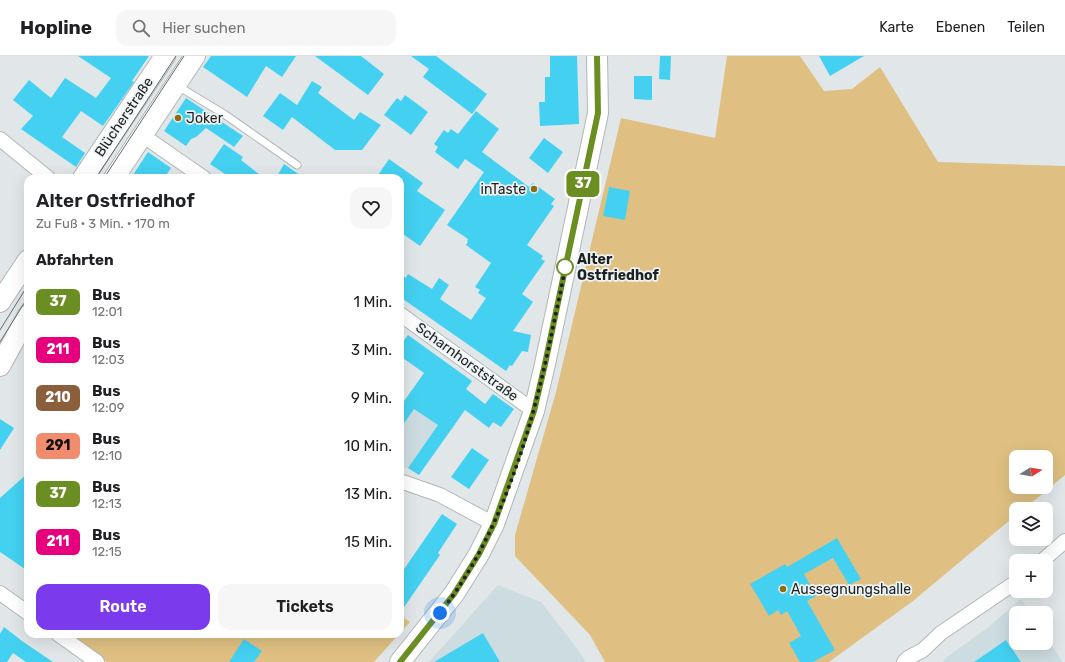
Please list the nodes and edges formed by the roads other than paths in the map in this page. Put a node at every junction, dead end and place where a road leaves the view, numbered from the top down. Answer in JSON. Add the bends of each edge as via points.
{"nodes":[{"id":1,"x":165,"y":56,"type":"edge"},
{"id":2,"x":195,"y":56,"type":"edge"},
{"id":3,"x":597,"y":56,"type":"edge"},
{"id":4,"x":176,"y":85,"type":"junction"},
{"id":5,"x":142,"y":135,"type":"junction"},
{"id":6,"x":0,"y":139,"type":"edge"},
{"id":7,"x":297,"y":165,"type":"dead end"},
{"id":8,"x":43,"y":174,"type":"edge"},
{"id":9,"x":86,"y":174,"type":"edge"},
{"id":10,"x":117,"y":174,"type":"edge"},
{"id":11,"x":198,"y":174,"type":"edge"},
{"id":12,"x":24,"y":266,"type":"edge"},
{"id":13,"x":0,"y":302,"type":"edge"},
{"id":14,"x":404,"y":317,"type":"edge"},
{"id":15,"x":24,"y":322,"type":"edge"},
{"id":16,"x":0,"y":366,"type":"edge"},
{"id":17,"x":534,"y":411,"type":"junction"},
{"id":18,"x":404,"y":482,"type":"edge"},
{"id":19,"x":494,"y":524,"type":"junction"},
{"id":20,"x":1065,"y":541,"type":"edge"},
{"id":21,"x":1050,"y":554,"type":"edge"},
{"id":22,"x":1009,"y":587,"type":"edge"},
{"id":23,"x":0,"y":593,"type":"edge"},
{"id":24,"x":24,"y":610,"type":"edge"},
{"id":25,"x":64,"y":638,"type":"edge"},
{"id":26,"x":921,"y":656,"type":"edge"},
{"id":27,"x":98,"y":662,"type":"edge"},
{"id":28,"x":400,"y":662,"type":"edge"},
{"id":29,"x":904,"y":662,"type":"edge"}],
"edges":[{"from":1,"to":9,"type":"street","name":"Blücherstraße"},
{"from":2,"to":4,"type":"street","name":"Blücherstraße"},
{"from":3,"to":17,"type":"street","via":[[598,113]]},
{"from":4,"to":5,"type":"street","name":"Blücherstraße"},
{"from":4,"to":7,"type":"lane","via":[[224,114]]},
{"from":5,"to":10,"type":"street","name":"Blücherstraße"},
{"from":5,"to":11,"type":"street"},
{"from":6,"to":8,"type":"street"},
{"from":12,"to":13,"type":"street"},
{"from":14,"to":17,"type":"street","name":"Scharnhorststraße"},
{"from":15,"to":16,"type":"street"},
{"from":17,"to":19,"type":"street"},
{"from":18,"to":19,"type":"street","via":[[440,495]]},
{"from":19,"to":28,"type":"street","via":[[454,594]]},
{"from":20,"to":21,"type":"street"},
{"from":22,"to":26,"type":"street","via":[[941,633]]},
{"from":23,"to":24,"type":"street"},
{"from":25,"to":27,"type":"street"},
{"from":26,"to":29,"type":"street","via":[[908,658]]}]}
